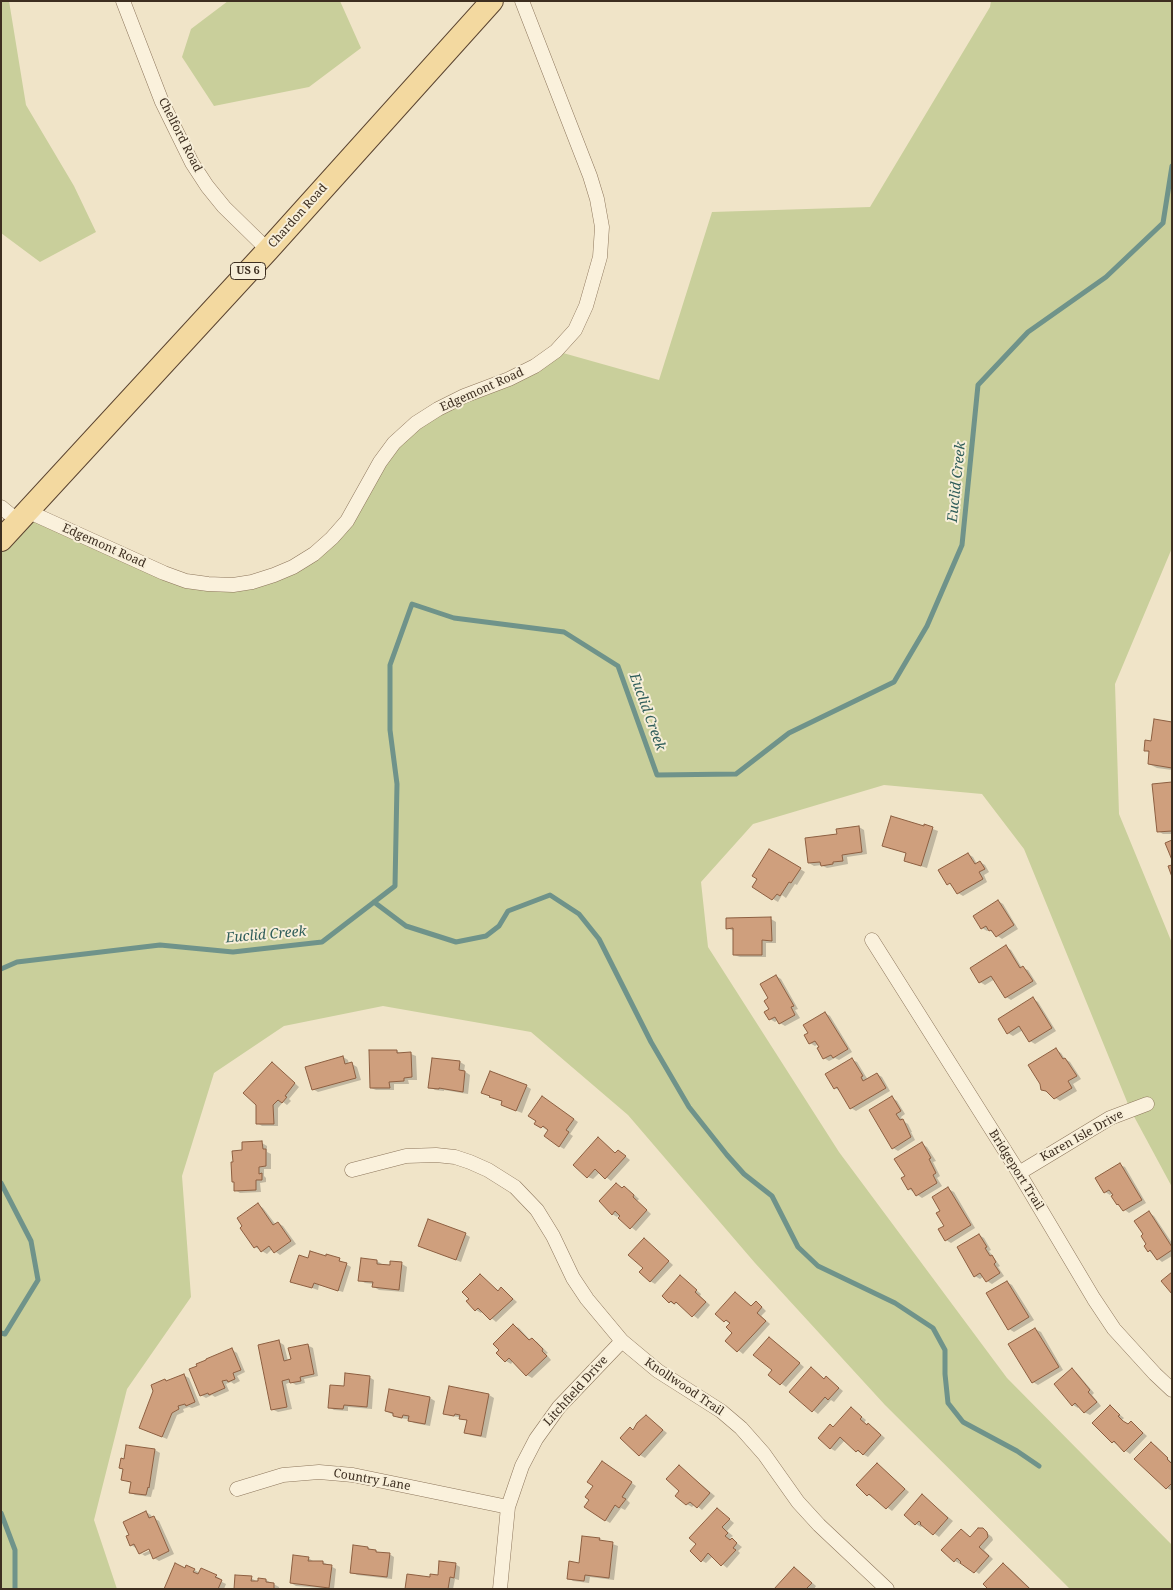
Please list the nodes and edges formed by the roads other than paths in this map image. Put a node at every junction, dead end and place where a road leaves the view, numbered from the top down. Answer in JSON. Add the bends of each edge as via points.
{"nodes":[{"id":1,"x":123,"y":1,"type":"edge"},
{"id":2,"x":492,"y":1,"type":"edge"},
{"id":3,"x":522,"y":1,"type":"edge"},
{"id":4,"x":268,"y":250,"type":"junction"},
{"id":5,"x":1,"y":507,"type":"edge"},
{"id":6,"x":23,"y":516,"type":"junction"},
{"id":7,"x":1,"y":540,"type":"edge"},
{"id":8,"x":872,"y":940,"type":"dead end"},
{"id":9,"x":1147,"y":1104,"type":"dead end"},
{"id":10,"x":352,"y":1170,"type":"dead end"},
{"id":11,"x":1019,"y":1173,"type":"junction"},
{"id":12,"x":622,"y":1341,"type":"junction"},
{"id":13,"x":1172,"y":1390,"type":"edge"},
{"id":14,"x":237,"y":1489,"type":"dead end"},
{"id":15,"x":508,"y":1507,"type":"junction"},
{"id":16,"x":500,"y":1589,"type":"edge"},
{"id":17,"x":887,"y":1589,"type":"edge"}],
"edges":[{"from":1,"to":4,"type":"street","name":"Chelford Road","via":[[162,102],[192,163],[224,207]]},
{"from":2,"to":4,"type":"main road","name":"Chardon Road","number":"US 6"},
{"from":3,"to":6,"type":"street","name":"Edgemont Road","via":[[590,176],[602,227],[600,256],[586,306],[575,330],[556,351],[510,379],[464,396],[416,423],[394,443],[380,462],[347,521],[332,538],[293,567],[252,582],[234,585],[186,580]]},
{"from":4,"to":6,"type":"main road","name":"Chardon Road","number":"US 6"},
{"from":5,"to":6,"type":"street","name":"Edgemont Road"},
{"from":6,"to":7,"type":"main road","name":"Chardon Road","number":"US 6"},
{"from":8,"to":11,"type":"street","name":"Bridgeport Trail"},
{"from":9,"to":11,"type":"street","name":"Karen Isle Drive","via":[[1110,1118]]},
{"from":10,"to":12,"type":"street","name":"Knollwood Trail","via":[[406,1156],[436,1155],[470,1162],[502,1177],[537,1210],[593,1308]]},
{"from":11,"to":13,"type":"street","name":"Bridgeport Trail","via":[[1114,1329]]},
{"from":12,"to":15,"type":"street","name":"Litchfield Drive","via":[[558,1407],[544,1426],[522,1466]]},
{"from":12,"to":17,"type":"street","name":"Knollwood Trail","via":[[658,1371],[721,1411],[741,1428],[798,1502]]},
{"from":14,"to":15,"type":"street","name":"Country Lane","via":[[283,1475],[319,1472],[354,1475]]},
{"from":15,"to":16,"type":"street","name":"Litchfield Drive"}]}
